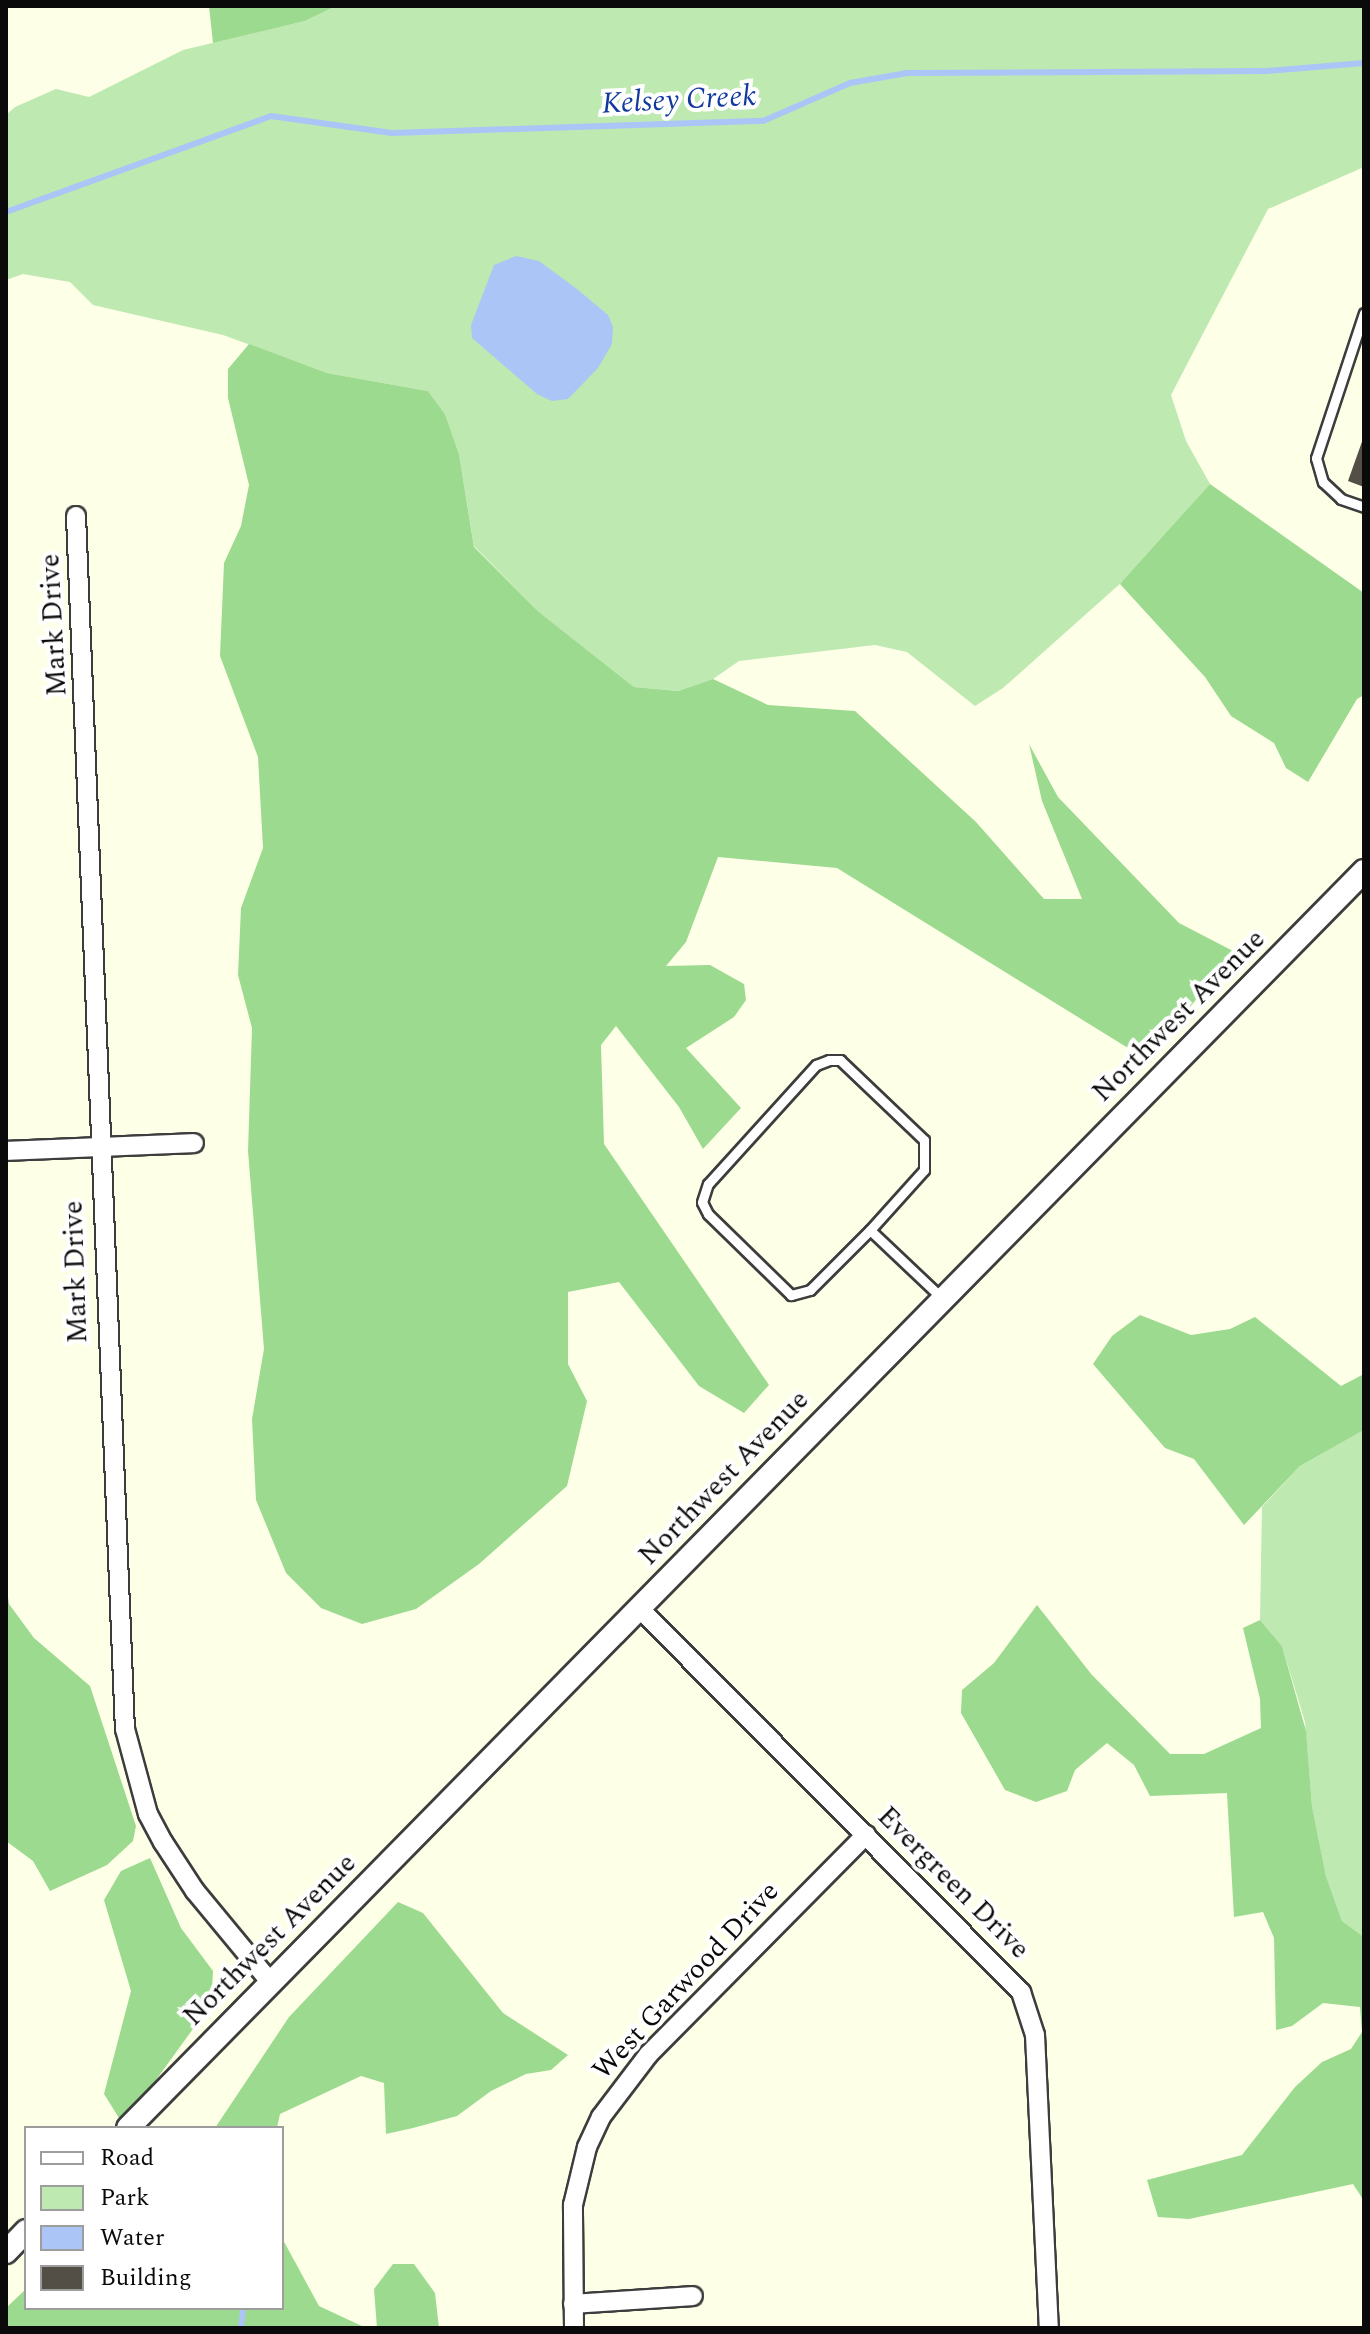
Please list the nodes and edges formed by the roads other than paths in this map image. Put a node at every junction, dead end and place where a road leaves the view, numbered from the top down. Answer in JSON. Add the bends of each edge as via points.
{"nodes":[{"id":1,"x":1364,"y":313,"type":"edge"},
{"id":2,"x":1364,"y":507,"type":"edge"},
{"id":3,"x":76,"y":516,"type":"dead end"},
{"id":4,"x":1364,"y":871,"type":"edge"},
{"id":5,"x":194,"y":1143,"type":"dead end"},
{"id":6,"x":99,"y":1147,"type":"junction"},
{"id":7,"x":6,"y":1151,"type":"edge"},
{"id":8,"x":870,"y":1230,"type":"junction"},
{"id":9,"x":943,"y":1299,"type":"junction"},
{"id":10,"x":639,"y":1608,"type":"junction"},
{"id":11,"x":866,"y":1835,"type":"junction"},
{"id":12,"x":271,"y":1983,"type":"junction"},
{"id":13,"x":130,"y":2126,"type":"edge"},
{"id":14,"x":24,"y":2233,"type":"edge"},
{"id":15,"x":6,"y":2252,"type":"edge"},
{"id":16,"x":693,"y":2296,"type":"dead end"},
{"id":17,"x":573,"y":2304,"type":"junction"},
{"id":18,"x":574,"y":2328,"type":"edge"},
{"id":19,"x":1049,"y":2328,"type":"edge"}],
"edges":[{"from":1,"to":2,"type":"lane","via":[[1316,458],[1323,482],[1341,499]]},
{"from":3,"to":6,"type":"street","name":"Mark Drive"},
{"from":4,"to":9,"type":"street","name":"Northwest Avenue"},
{"from":5,"to":6,"type":"street"},
{"from":6,"to":7,"type":"street"},
{"from":6,"to":12,"type":"street","name":"Mark Drive","via":[[125,1729],[148,1814],[163,1842],[195,1891]]},
{"from":8,"to":8,"type":"lane","via":[[924,1170],[924,1140],[840,1060],[829,1060],[816,1065],[708,1184],[702,1202],[791,1295],[810,1290]]},
{"from":8,"to":9,"type":"lane"},
{"from":9,"to":10,"type":"street","name":"Northwest Avenue"},
{"from":10,"to":11,"type":"street","name":"Evergreen Drive"},
{"from":10,"to":12,"type":"street","name":"Northwest Avenue"},
{"from":11,"to":17,"type":"street","name":"West Garwood Drive","via":[[648,2055],[601,2117],[587,2147],[573,2205]]},
{"from":11,"to":19,"type":"street","name":"Evergreen Drive","via":[[981,1947],[1028,2006],[1035,2035]]},
{"from":12,"to":13,"type":"street","name":"Northwest Avenue"},
{"from":14,"to":15,"type":"street"},
{"from":16,"to":17,"type":"street"},
{"from":17,"to":18,"type":"street","name":"West Garwood Drive"}]}
